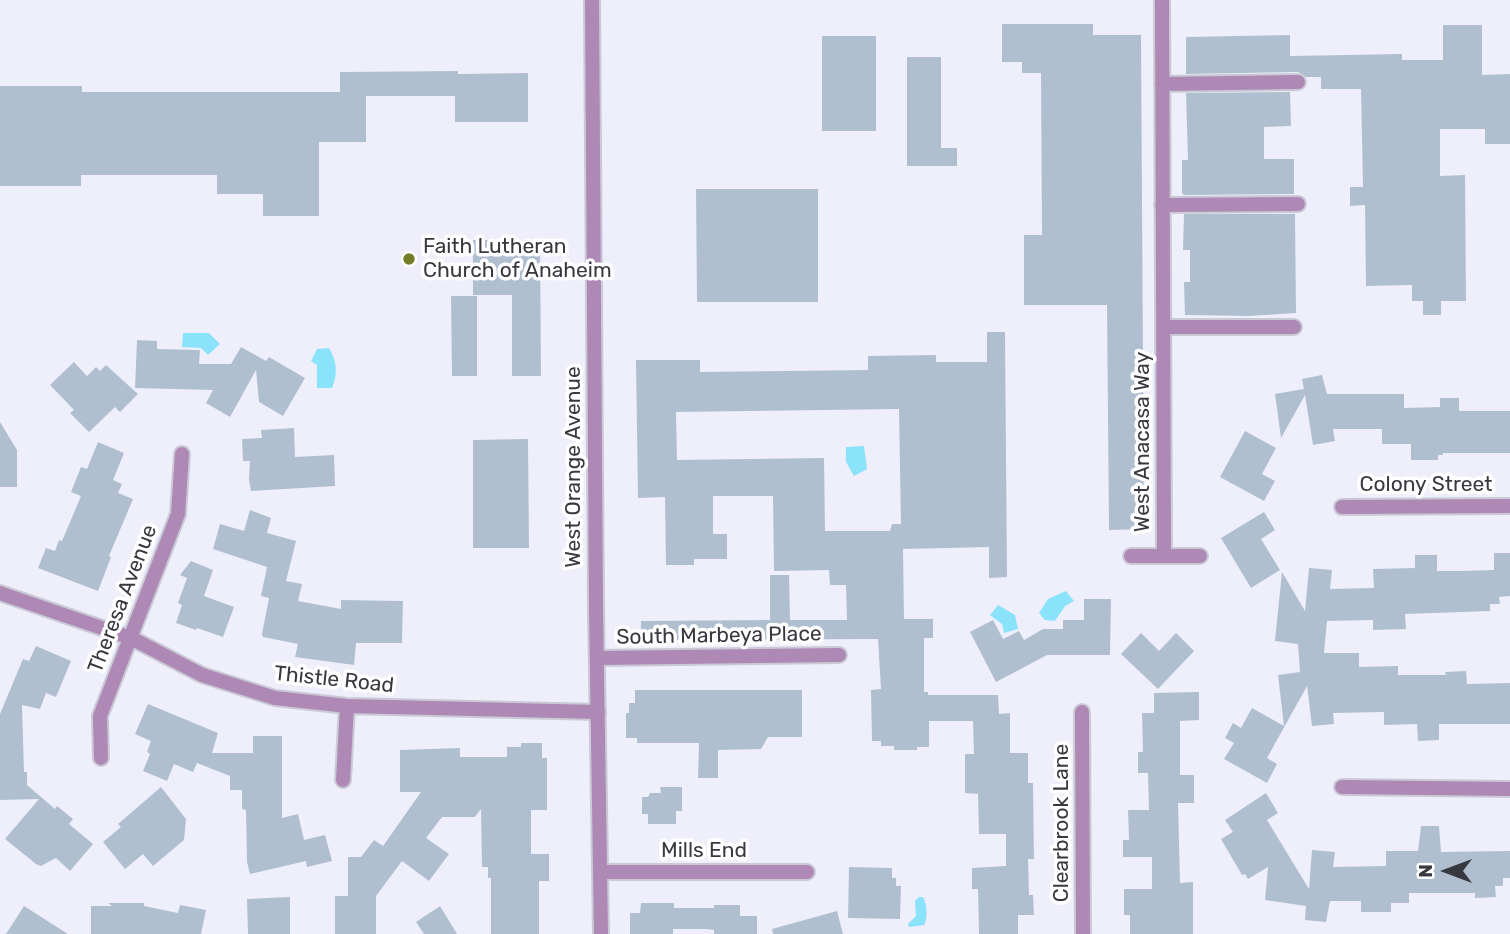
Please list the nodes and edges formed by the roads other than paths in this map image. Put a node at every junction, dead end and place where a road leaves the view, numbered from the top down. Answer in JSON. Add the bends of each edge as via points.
{"nodes":[{"id":1,"x":592,"y":0,"type":"edge"},
{"id":2,"x":1162,"y":0,"type":"edge"},
{"id":3,"x":1298,"y":82,"type":"dead end"},
{"id":4,"x":1163,"y":84,"type":"junction"},
{"id":5,"x":1298,"y":204,"type":"dead end"},
{"id":6,"x":1163,"y":205,"type":"junction"},
{"id":7,"x":1163,"y":327,"type":"junction"},
{"id":8,"x":1294,"y":327,"type":"dead end"},
{"id":9,"x":182,"y":454,"type":"dead end"},
{"id":10,"x":1510,"y":506,"type":"edge"},
{"id":11,"x":1342,"y":507,"type":"dead end"},
{"id":12,"x":1131,"y":556,"type":"dead end"},
{"id":13,"x":1164,"y":556,"type":"junction"},
{"id":14,"x":1200,"y":556,"type":"dead end"},
{"id":15,"x":0,"y":593,"type":"edge"},
{"id":16,"x":131,"y":638,"type":"junction"},
{"id":17,"x":839,"y":656,"type":"dead end"},
{"id":18,"x":598,"y":658,"type":"junction"},
{"id":19,"x":347,"y":706,"type":"junction"},
{"id":20,"x":598,"y":712,"type":"junction"},
{"id":21,"x":1082,"y":712,"type":"dead end"},
{"id":22,"x":101,"y":758,"type":"dead end"},
{"id":23,"x":342,"y":780,"type":"dead end"},
{"id":24,"x":1342,"y":787,"type":"dead end"},
{"id":25,"x":1510,"y":789,"type":"edge"},
{"id":26,"x":601,"y":872,"type":"junction"},
{"id":27,"x":807,"y":872,"type":"dead end"},
{"id":28,"x":601,"y":934,"type":"edge"},
{"id":29,"x":1083,"y":934,"type":"edge"}],
"edges":[{"from":1,"to":18,"type":"street","name":"West Orange Avenue"},
{"from":2,"to":4,"type":"street","name":"West Anacasa Way"},
{"from":3,"to":4,"type":"street"},
{"from":4,"to":6,"type":"street","name":"West Anacasa Way"},
{"from":5,"to":6,"type":"street"},
{"from":6,"to":7,"type":"street","name":"West Anacasa Way"},
{"from":7,"to":8,"type":"street","name":"West Anacasa Way"},
{"from":7,"to":13,"type":"street","name":"West Anacasa Way"},
{"from":9,"to":16,"type":"street","name":"Theresa Avenue","via":[[178,513]]},
{"from":10,"to":11,"type":"street","name":"Colony Street"},
{"from":12,"to":13,"type":"street","name":"West Anacasa Way"},
{"from":13,"to":14,"type":"street","name":"West Anacasa Way"},
{"from":15,"to":16,"type":"street","name":"Thistle Road"},
{"from":16,"to":19,"type":"street","name":"Thistle Road","via":[[202,675],[275,698]]},
{"from":16,"to":22,"type":"street","name":"Theresa Avenue","via":[[100,716]]},
{"from":17,"to":18,"type":"street","name":"South Marbeya Place"},
{"from":18,"to":20,"type":"street","name":"West Orange Avenue"},
{"from":19,"to":20,"type":"street","name":"Thistle Road"},
{"from":19,"to":23,"type":"street"},
{"from":20,"to":26,"type":"street","name":"West Orange Avenue"},
{"from":21,"to":29,"type":"street","name":"Clearbrook Lane"},
{"from":24,"to":25,"type":"street"},
{"from":26,"to":27,"type":"street","name":"Mills End"},
{"from":26,"to":28,"type":"street","name":"West Orange Avenue"}]}
